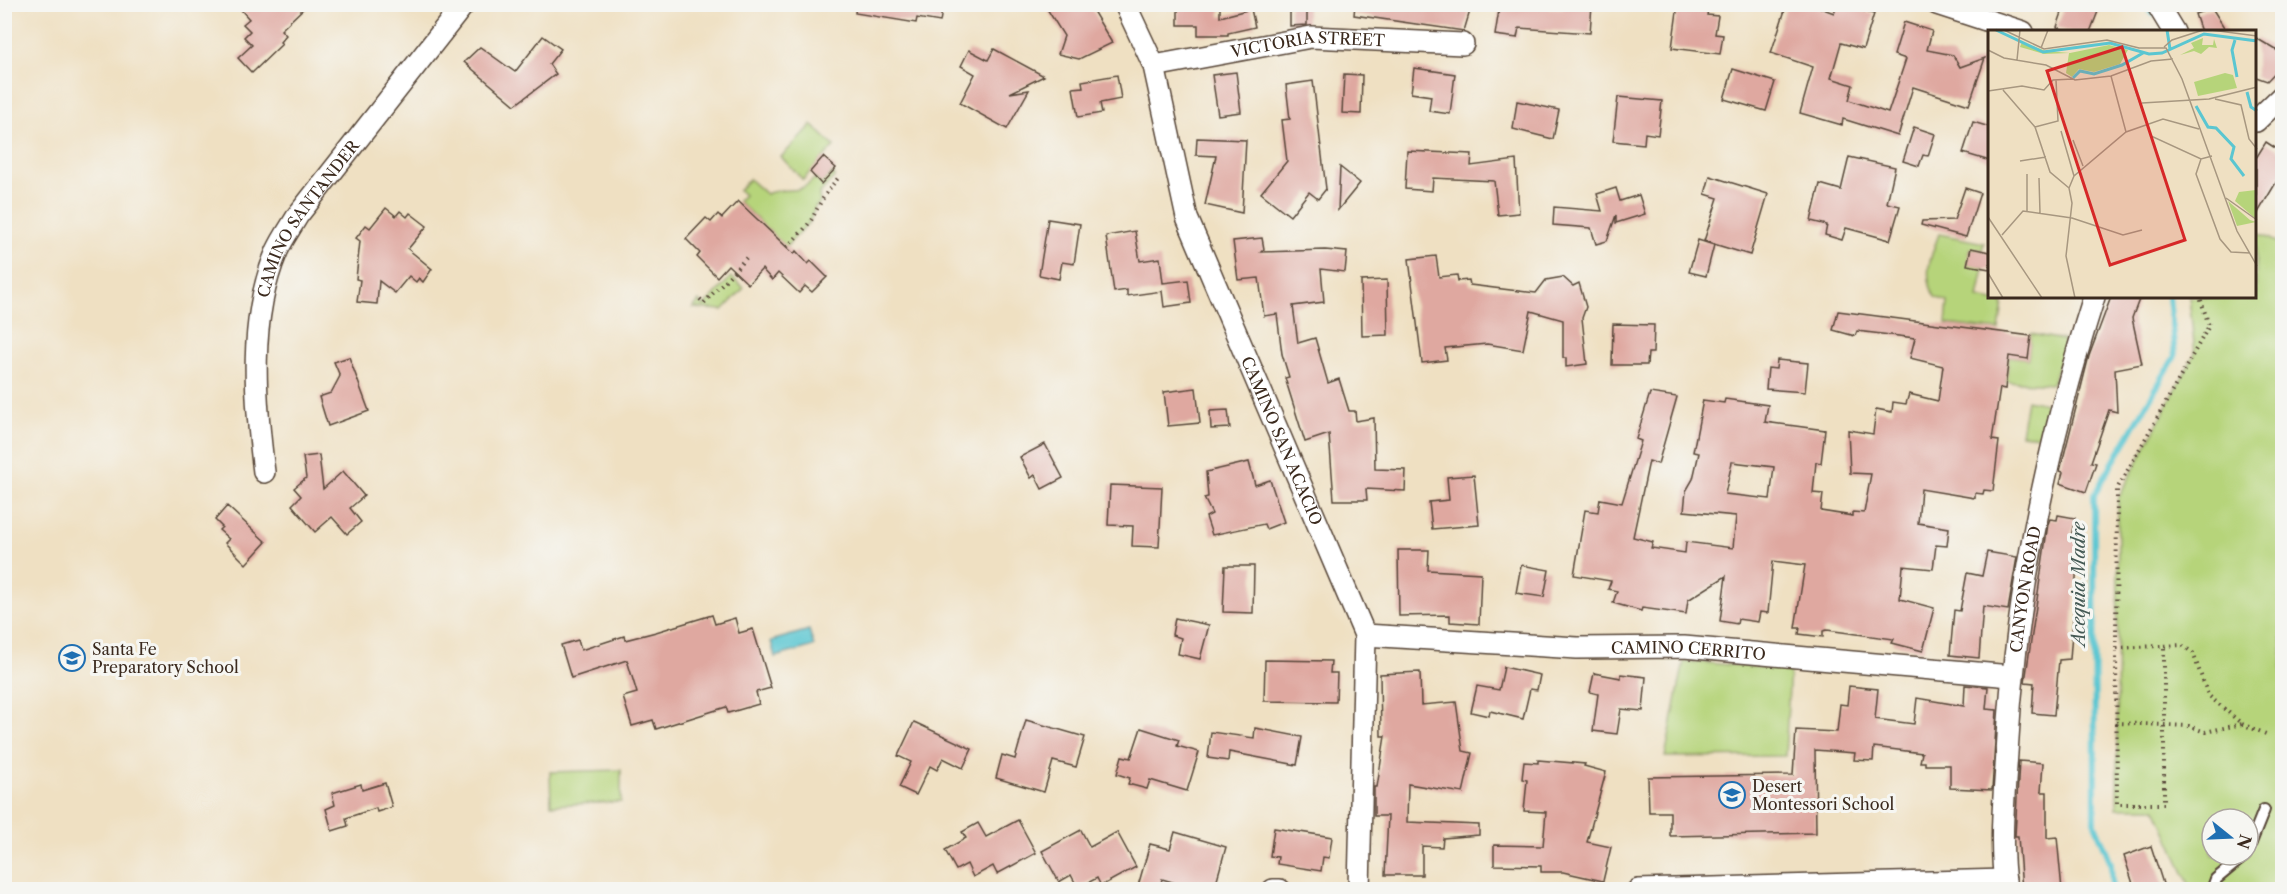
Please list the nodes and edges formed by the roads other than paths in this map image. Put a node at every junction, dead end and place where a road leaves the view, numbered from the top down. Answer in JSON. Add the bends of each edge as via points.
{"nodes":[{"id":1,"x":464,"y":4,"type":"edge"},
{"id":2,"x":1125,"y":4,"type":"edge"},
{"id":3,"x":1937,"y":4,"type":"edge"},
{"id":4,"x":2157,"y":4,"type":"edge"},
{"id":5,"x":2017,"y":30,"type":"edge"},
{"id":6,"x":2173,"y":30,"type":"edge"},
{"id":7,"x":1463,"y":44,"type":"dead end"},
{"id":8,"x":1154,"y":66,"type":"junction"},
{"id":9,"x":2283,"y":96,"type":"edge"},
{"id":10,"x":2257,"y":120,"type":"edge"},
{"id":11,"x":2094,"y":298,"type":"edge"},
{"id":12,"x":264,"y":472,"type":"dead end"},
{"id":13,"x":1365,"y":635,"type":"junction"},
{"id":14,"x":2011,"y":676,"type":"junction"},
{"id":15,"x":2264,"y":810,"type":"dead end"},
{"id":16,"x":2260,"y":820,"type":"edge"},
{"id":17,"x":2230,"y":867,"type":"edge"},
{"id":18,"x":2006,"y":885,"type":"edge"},
{"id":19,"x":1273,"y":890,"type":"edge"},
{"id":20,"x":1280,"y":890,"type":"edge"},
{"id":21,"x":1359,"y":890,"type":"edge"},
{"id":22,"x":1638,"y":890,"type":"edge"},
{"id":23,"x":2212,"y":890,"type":"edge"}],
"edges":[{"from":1,"to":12,"type":"street","name":"CAMINO SANTANDER","via":[[298,215],[278,250],[259,317],[258,426]]},
{"from":2,"to":8,"type":"street","name":"CAMINO SAN ACACIO"},
{"from":3,"to":5,"type":"street"},
{"from":4,"to":6,"type":"street"},
{"from":7,"to":8,"type":"street","name":"VICTORIA STREET","via":[[1311,36]]},
{"from":8,"to":13,"type":"street","name":"CAMINO SAN ACACIO","via":[[1187,218]]},
{"from":9,"to":10,"type":"street"},
{"from":11,"to":14,"type":"street","name":"CANYON ROAD","via":[[2036,514]]},
{"from":13,"to":14,"type":"street","name":"CAMINO CERRITO","via":[[1577,648],[1684,647]]},
{"from":13,"to":21,"type":"street","name":"CAMINO SAN ACACIO"},
{"from":14,"to":18,"type":"street","name":"CANYON ROAD","via":[[2002,826]]},
{"from":15,"to":16,"type":"lane"},
{"from":17,"to":23,"type":"lane","via":[[2216,879]]},
{"from":18,"to":22,"type":"street"},
{"from":19,"to":20,"type":"street"}]}
